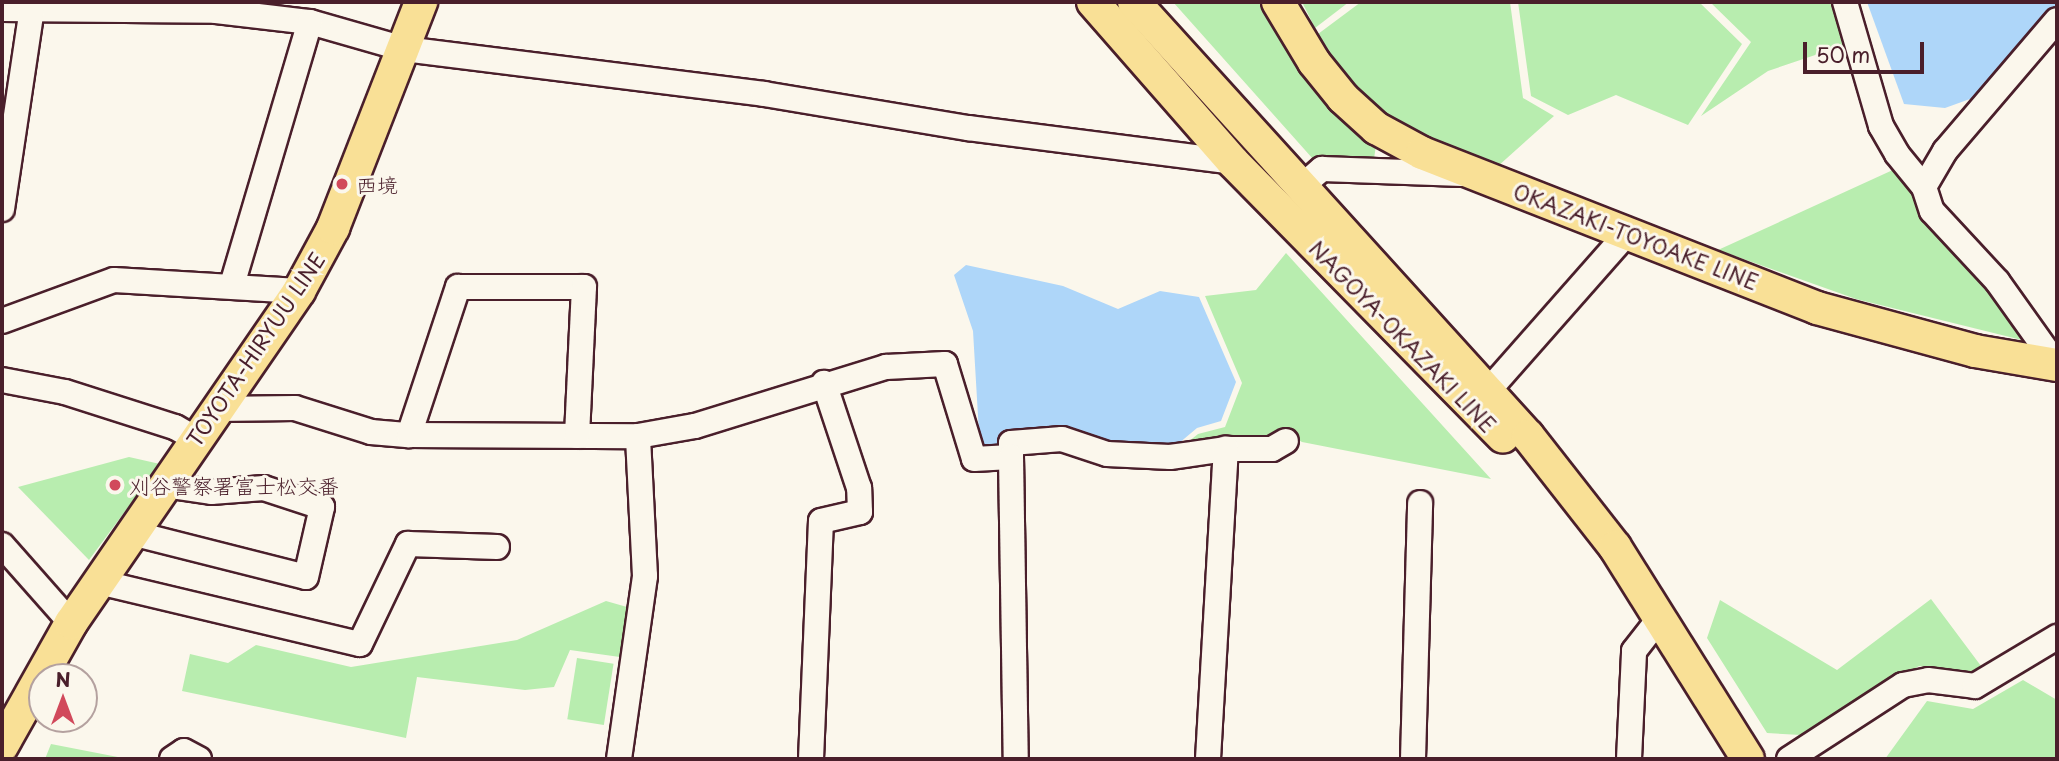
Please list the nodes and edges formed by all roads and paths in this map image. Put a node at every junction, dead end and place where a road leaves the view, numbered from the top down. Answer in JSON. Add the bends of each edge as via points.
{"nodes":[{"id":1,"x":421,"y":2,"type":"edge"},
{"id":2,"x":1093,"y":2,"type":"edge"},
{"id":3,"x":1134,"y":2,"type":"edge"},
{"id":4,"x":1278,"y":2,"type":"edge"},
{"id":5,"x":1845,"y":2,"type":"edge"},
{"id":6,"x":32,"y":6,"type":"edge"},
{"id":7,"x":2,"y":9,"type":"edge"},
{"id":8,"x":2057,"y":20,"type":"edge"},
{"id":9,"x":310,"y":22,"type":"junction"},
{"id":10,"x":404,"y":49,"type":"junction"},
{"id":11,"x":1376,"y":128,"type":"junction"},
{"id":12,"x":1233,"y":162,"type":"junction"},
{"id":13,"x":1379,"y":171,"type":"junction"},
{"id":14,"x":1476,"y":174,"type":"junction"},
{"id":15,"x":1301,"y":187,"type":"junction"},
{"id":16,"x":1924,"y":187,"type":"junction"},
{"id":17,"x":2,"y":209,"type":"edge"},
{"id":18,"x":1628,"y":232,"type":"junction"},
{"id":19,"x":232,"y":285,"type":"junction"},
{"id":20,"x":299,"y":291,"type":"junction"},
{"id":21,"x":2,"y":321,"type":"edge"},
{"id":22,"x":2057,"y":365,"type":"edge"},
{"id":23,"x":2,"y":380,"type":"edge"},
{"id":24,"x":824,"y":383,"type":"junction"},
{"id":25,"x":1488,"y":391,"type":"junction"},
{"id":26,"x":216,"y":408,"type":"junction"},
{"id":27,"x":409,"y":435,"type":"junction"},
{"id":28,"x":577,"y":436,"type":"junction"},
{"id":29,"x":638,"y":436,"type":"junction"},
{"id":30,"x":196,"y":439,"type":"junction"},
{"id":31,"x":1286,"y":441,"type":"dead end"},
{"id":32,"x":1226,"y":449,"type":"junction"},
{"id":33,"x":1011,"y":457,"type":"junction"},
{"id":34,"x":164,"y":485,"type":"junction"},
{"id":35,"x":1420,"y":503,"type":"dead end"},
{"id":36,"x":132,"y":533,"type":"junction"},
{"id":37,"x":2,"y":544,"type":"edge"},
{"id":38,"x":497,"y":547,"type":"dead end"},
{"id":39,"x":99,"y":582,"type":"junction"},
{"id":40,"x":71,"y":623,"type":"junction"},
{"id":41,"x":1656,"y":625,"type":"junction"},
{"id":42,"x":2057,"y":637,"type":"edge"},
{"id":43,"x":2,"y":746,"type":"edge"},
{"id":44,"x":172,"y":759,"type":"edge"},
{"id":45,"x":198,"y":759,"type":"edge"},
{"id":46,"x":619,"y":759,"type":"edge"},
{"id":47,"x":811,"y":759,"type":"edge"},
{"id":48,"x":1016,"y":759,"type":"edge"},
{"id":49,"x":1208,"y":759,"type":"edge"},
{"id":50,"x":1413,"y":759,"type":"edge"},
{"id":51,"x":1629,"y":759,"type":"edge"},
{"id":52,"x":1748,"y":759,"type":"edge"},
{"id":53,"x":1790,"y":759,"type":"edge"}],
"edges":[{"from":1,"to":10,"type":"main road","name":"TOYOTA-HIRYUU LINE"},
{"from":2,"to":12,"type":"main road","name":"NAGOYA-OKAZAKI LINE"},
{"from":3,"to":15,"type":"main road","name":"NAGOYA-OKAZAKI LINE"},
{"from":4,"to":11,"type":"main road","name":"OKAZAKI-TOYOAKE LINE","via":[[1314,62],[1343,98]]},
{"from":5,"to":16,"type":"street","via":[[1881,126]]},
{"from":6,"to":7,"type":"street"},
{"from":6,"to":9,"type":"street","via":[[216,11]]},
{"from":6,"to":17,"type":"street"},
{"from":8,"to":16,"type":"street","via":[[1945,151]]},
{"from":9,"to":10,"type":"street"},
{"from":9,"to":19,"type":"street"},
{"from":10,"to":12,"type":"street","via":[[738,90],[968,128]]},
{"from":10,"to":20,"type":"main road","name":"TOYOTA-HIRYUU LINE","via":[[333,228]]},
{"from":11,"to":13,"type":"street","via":[[1390,147],[1390,161]]},
{"from":11,"to":14,"type":"main road","name":"OKAZAKI-TOYOAKE LINE"},
{"from":12,"to":41,"type":"main road","name":"NAGOYA-OKAZAKI LINE","via":[[1520,455]]},
{"from":13,"to":14,"type":"street"},
{"from":13,"to":15,"type":"street","via":[[1322,169]]},
{"from":14,"to":18,"type":"main road","name":"OKAZAKI-TOYOAKE LINE"},
{"from":15,"to":25,"type":"main road","name":"NAGOYA-OKAZAKI LINE"},
{"from":16,"to":22,"type":"street","via":[[1932,211],[1997,281]]},
{"from":18,"to":22,"type":"main road","name":"OKAZAKI-TOYOAKE LINE","via":[[1870,325]]},
{"from":18,"to":25,"type":"street"},
{"from":19,"to":20,"type":"street"},
{"from":19,"to":21,"type":"street","via":[[114,281]]},
{"from":20,"to":26,"type":"main road","name":"TOYOTA-HIRYUU LINE"},
{"from":23,"to":30,"type":"street","via":[[65,392],[175,427]]},
{"from":24,"to":29,"type":"street","via":[[695,426]]},
{"from":24,"to":33,"type":"street","via":[[886,367],[945,364],[974,459]]},
{"from":24,"to":47,"type":"street","via":[[859,488],[860,512],[821,521]]},
{"from":25,"to":41,"type":"main road","name":"NAGOYA-OKAZAKI LINE","via":[[1615,547]]},
{"from":26,"to":27,"type":"street","via":[[295,408],[371,432]]},
{"from":26,"to":30,"type":"main road","name":"TOYOTA-HIRYUU LINE"},
{"from":27,"to":28,"type":"street"},
{"from":27,"to":28,"type":"street","via":[[458,288],[584,288]]},
{"from":28,"to":29,"type":"street"},
{"from":29,"to":46,"type":"street","via":[[645,576]]},
{"from":30,"to":34,"type":"main road","name":"TOYOTA-HIRYUU LINE"},
{"from":31,"to":32,"type":"street","via":[[1272,449]]},
{"from":32,"to":33,"type":"street","via":[[1170,457],[1107,454],[1062,439],[1011,443]]},
{"from":32,"to":49,"type":"street"},
{"from":33,"to":48,"type":"street"},
{"from":34,"to":36,"type":"main road","name":"TOYOTA-HIRYUU LINE"},
{"from":34,"to":36,"type":"street","via":[[211,492],[264,488],[322,507],[306,578]]},
{"from":35,"to":50,"type":"street"},
{"from":36,"to":39,"type":"main road","name":"TOYOTA-HIRYUU LINE"},
{"from":37,"to":40,"type":"street"},
{"from":38,"to":39,"type":"street","via":[[408,544],[360,644]]},
{"from":39,"to":40,"type":"main road","name":"TOYOTA-HIRYUU LINE"},
{"from":40,"to":43,"type":"main road","name":"TOYOTA-HIRYUU LINE"},
{"from":41,"to":51,"type":"street","via":[[1634,651]]},
{"from":41,"to":52,"type":"main road","name":"NAGOYA-OKAZAKI LINE"},
{"from":42,"to":53,"type":"street","via":[[1975,686],[1928,680],[1903,685]]},
{"from":44,"to":45,"type":"street","via":[[184,751]]}]}
